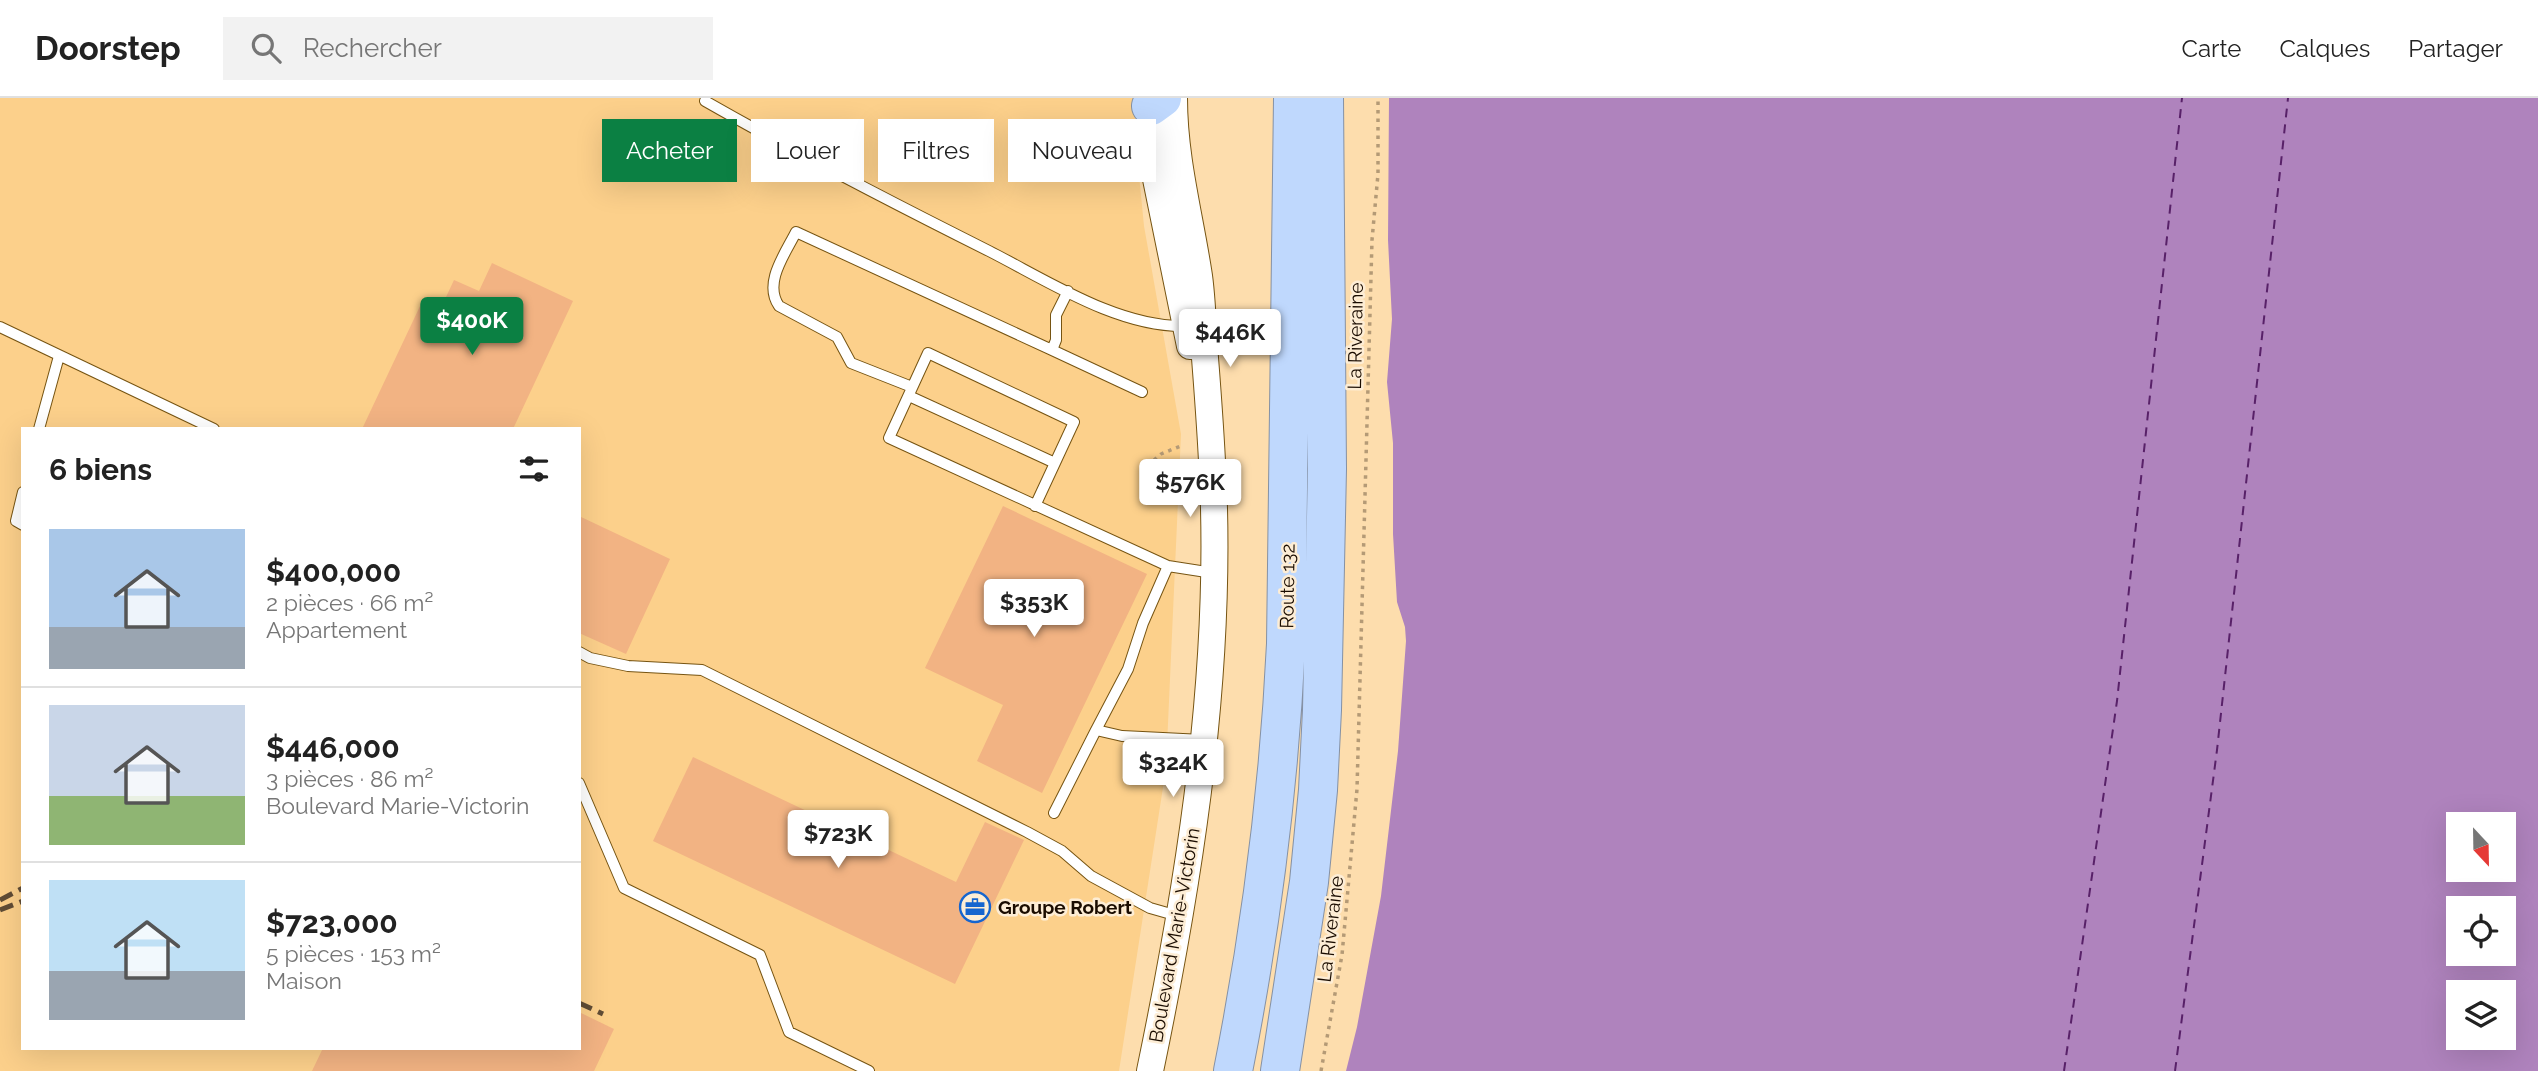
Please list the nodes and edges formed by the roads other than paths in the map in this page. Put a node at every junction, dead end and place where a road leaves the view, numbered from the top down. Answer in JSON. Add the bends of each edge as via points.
{"nodes":[{"id":1,"x":1281,"y":98,"type":"edge"},
{"id":2,"x":1293,"y":98,"type":"edge"},
{"id":3,"x":1324,"y":98,"type":"edge"},
{"id":4,"x":1349,"y":98,"type":"edge"},
{"id":5,"x":705,"y":101,"type":"dead end"},
{"id":6,"x":1160,"y":109,"type":"edge"},
{"id":7,"x":1327,"y":254,"type":"junction"},
{"id":8,"x":1069,"y":291,"type":"junction"},
{"id":9,"x":1289,"y":320,"type":"junction"},
{"id":10,"x":1194,"y":325,"type":"junction"},
{"id":11,"x":0,"y":327,"type":"edge"},
{"id":12,"x":1052,"y":349,"type":"junction"},
{"id":13,"x":60,"y":356,"type":"junction"},
{"id":14,"x":911,"y":392,"type":"junction"},
{"id":15,"x":1142,"y":392,"type":"dead end"},
{"id":16,"x":39,"y":427,"type":"edge"},
{"id":17,"x":210,"y":427,"type":"edge"},
{"id":18,"x":1055,"y":463,"type":"junction"},
{"id":19,"x":21,"y":500,"type":"edge"},
{"id":20,"x":1035,"y":506,"type":"junction"},
{"id":21,"x":21,"y":523,"type":"edge"},
{"id":22,"x":1168,"y":566,"type":"junction"},
{"id":23,"x":1213,"y":573,"type":"junction"},
{"id":24,"x":581,"y":653,"type":"edge"},
{"id":25,"x":1096,"y":730,"type":"junction"},
{"id":26,"x":1203,"y":740,"type":"junction"},
{"id":27,"x":581,"y":788,"type":"edge"},
{"id":28,"x":1054,"y":813,"type":"dead end"},
{"id":29,"x":1180,"y":917,"type":"junction"},
{"id":30,"x":869,"y":1071,"type":"edge"},
{"id":31,"x":1150,"y":1071,"type":"edge"},
{"id":32,"x":1233,"y":1071,"type":"edge"},
{"id":33,"x":1280,"y":1071,"type":"edge"}],
"edges":[{"from":1,"to":9,"type":"highway"},
{"from":2,"to":9,"type":"highway","name":"Route 132"},
{"from":3,"to":7,"type":"highway","name":"Route 132"},
{"from":4,"to":7,"type":"highway"},
{"from":5,"to":8,"type":"lane","via":[[831,172]]},
{"from":6,"to":10,"type":"street","name":"Boulevard Marie-Victorin","via":[[1176,155],[1199,278]]},
{"from":7,"to":33,"type":"highway","name":"Route 132","via":[[1327,469],[1318,790]]},
{"from":8,"to":10,"type":"lane","via":[[1138,321]]},
{"from":8,"to":12,"type":"lane","via":[[1056,315]]},
{"from":9,"to":32,"type":"highway","name":"Route 132","via":[[1286,644],[1279,755],[1267,877]]},
{"from":10,"to":23,"type":"street","name":"Boulevard Marie-Victorin","via":[[1212,464]]},
{"from":11,"to":13,"type":"lane"},
{"from":12,"to":14,"type":"lane","via":[[796,232],[774,282],[779,306],[837,337],[851,363]]},
{"from":12,"to":15,"type":"lane"},
{"from":13,"to":16,"type":"lane"},
{"from":13,"to":17,"type":"lane"},
{"from":14,"to":18,"type":"lane"},
{"from":14,"to":18,"type":"lane","via":[[928,353],[1074,422]]},
{"from":14,"to":20,"type":"lane","via":[[889,438]]},
{"from":18,"to":20,"type":"lane"},
{"from":19,"to":21,"type":"lane","via":[[16,521]]},
{"from":20,"to":22,"type":"lane"},
{"from":22,"to":23,"type":"lane"},
{"from":22,"to":25,"type":"lane","via":[[1128,669]]},
{"from":23,"to":26,"type":"street","name":"Boulevard Marie-Victorin"},
{"from":24,"to":29,"type":"lane","via":[[628,666],[702,670],[1027,832],[1062,851],[1091,876],[1150,908]]},
{"from":25,"to":26,"type":"lane","via":[[1122,736]]},
{"from":25,"to":28,"type":"lane"},
{"from":26,"to":29,"type":"street","name":"Boulevard Marie-Victorin"},
{"from":27,"to":30,"type":"lane","via":[[624,888],[760,955],[789,1032]]},
{"from":29,"to":31,"type":"street","name":"Boulevard Marie-Victorin"}]}
